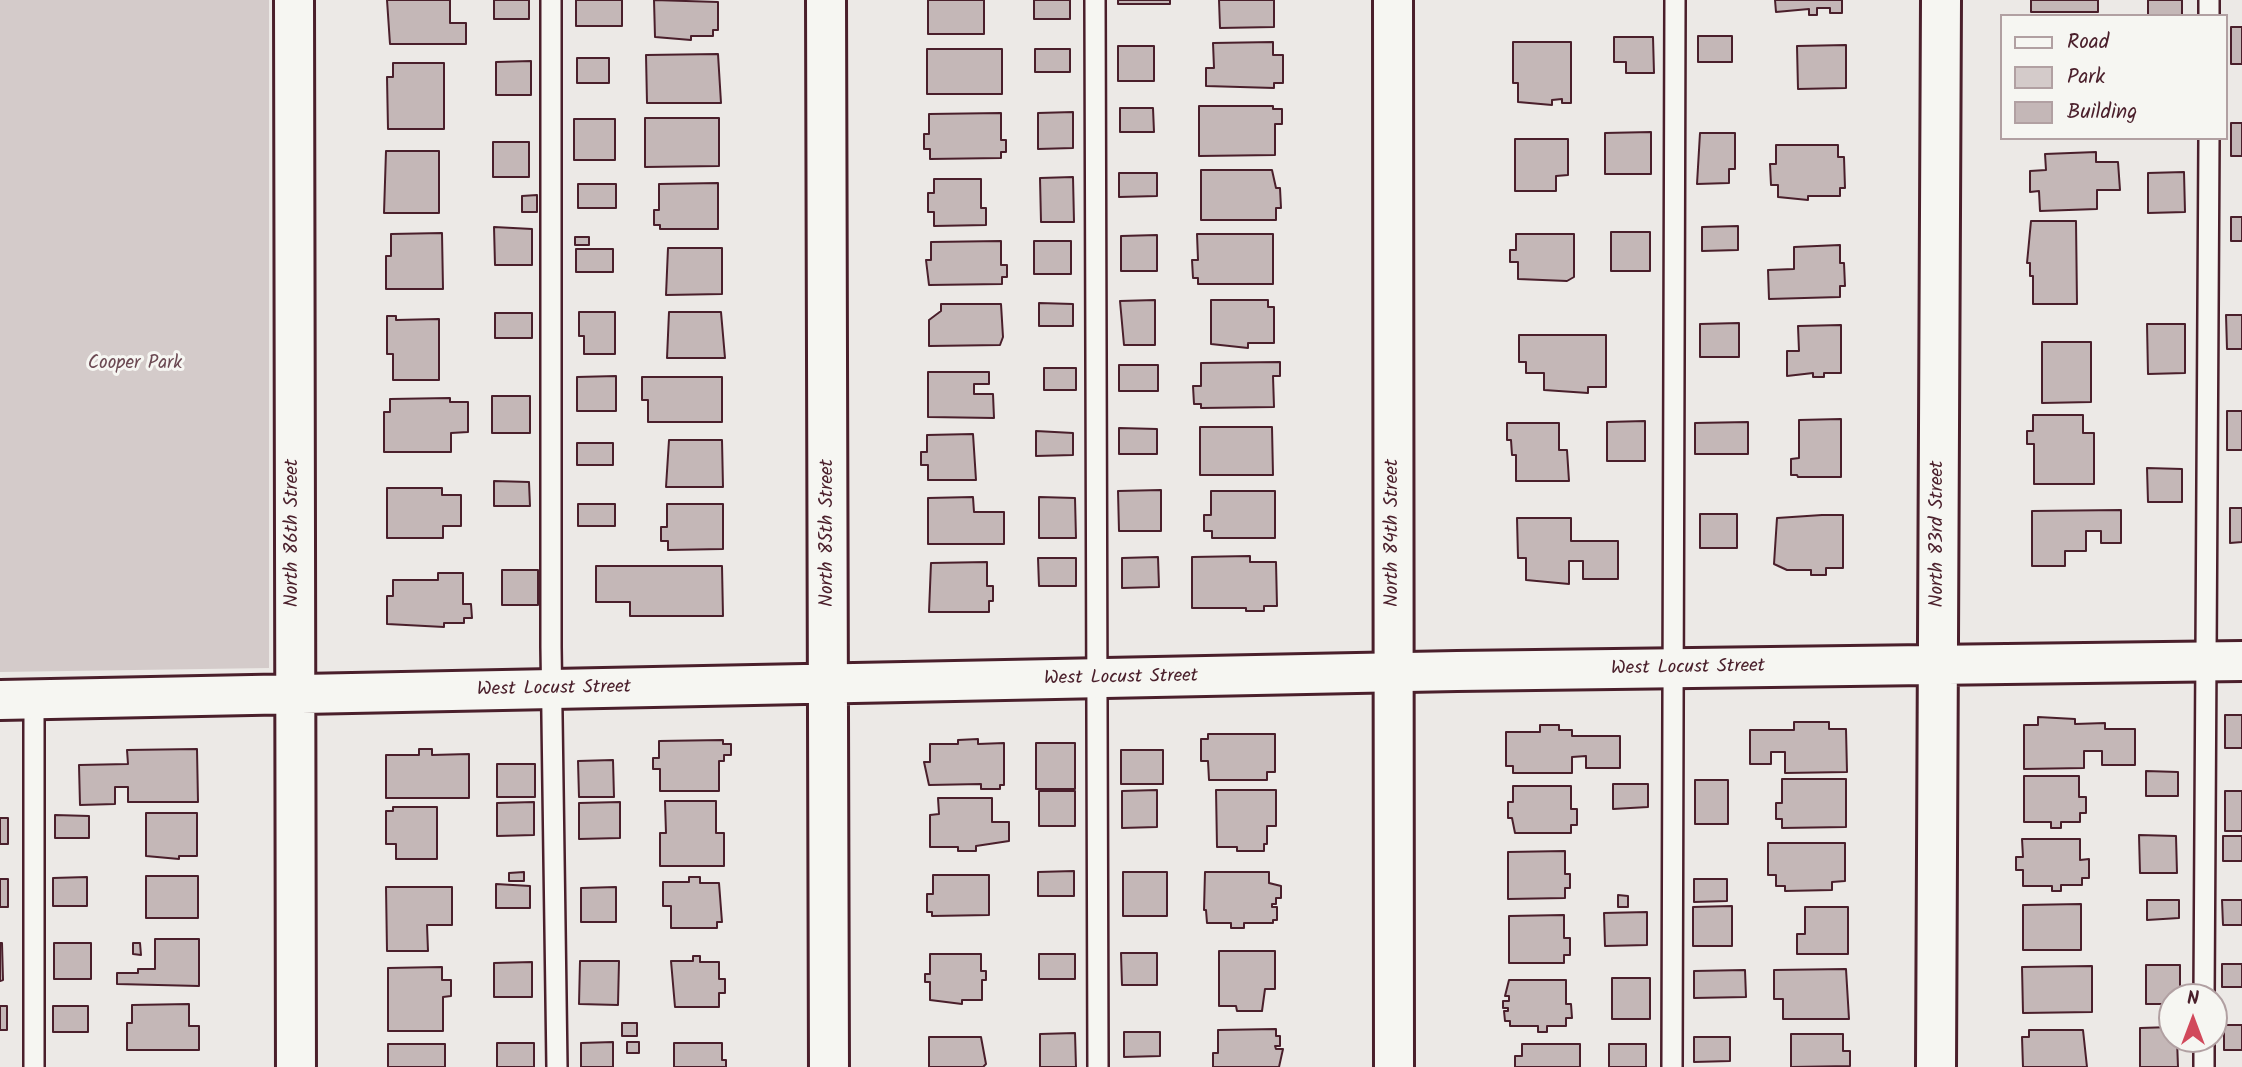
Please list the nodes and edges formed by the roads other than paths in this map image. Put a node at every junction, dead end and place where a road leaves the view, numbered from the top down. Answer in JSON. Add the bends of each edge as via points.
{"nodes":[{"id":1,"x":293,"y":0,"type":"edge"},
{"id":2,"x":551,"y":0,"type":"edge"},
{"id":3,"x":826,"y":0,"type":"edge"},
{"id":4,"x":1095,"y":0,"type":"edge"},
{"id":5,"x":1393,"y":0,"type":"edge"},
{"id":6,"x":1675,"y":0,"type":"edge"},
{"id":7,"x":1941,"y":0,"type":"edge"},
{"id":8,"x":2208,"y":140,"type":"edge"},
{"id":9,"x":2224,"y":661,"type":"edge"},
{"id":10,"x":1938,"y":665,"type":"junction"},
{"id":11,"x":1674,"y":669,"type":"junction"},
{"id":12,"x":1394,"y":672,"type":"junction"},
{"id":13,"x":1097,"y":679,"type":"junction"},
{"id":14,"x":829,"y":685,"type":"junction"},
{"id":15,"x":552,"y":690,"type":"junction"},
{"id":16,"x":295,"y":694,"type":"junction"},
{"id":17,"x":17,"y":699,"type":"edge"},
{"id":18,"x":2205,"y":983,"type":"edge"},
{"id":19,"x":34,"y":1067,"type":"edge"},
{"id":20,"x":296,"y":1067,"type":"edge"},
{"id":21,"x":557,"y":1067,"type":"edge"},
{"id":22,"x":829,"y":1067,"type":"edge"},
{"id":23,"x":1098,"y":1067,"type":"edge"},
{"id":24,"x":1394,"y":1067,"type":"edge"},
{"id":25,"x":1672,"y":1067,"type":"edge"},
{"id":26,"x":1937,"y":1067,"type":"edge"}],
"edges":[{"from":1,"to":16,"type":"street","name":"North 86th Street"},
{"from":2,"to":15,"type":"lane"},
{"from":3,"to":14,"type":"street","name":"North 85th Street"},
{"from":4,"to":13,"type":"lane"},
{"from":5,"to":12,"type":"street","name":"North 84th Street"},
{"from":6,"to":11,"type":"lane"},
{"from":7,"to":10,"type":"street","name":"North 83rd Street"},
{"from":8,"to":9,"type":"lane"},
{"from":9,"to":10,"type":"street","name":"West Locust Street"},
{"from":9,"to":18,"type":"lane"},
{"from":10,"to":11,"type":"street","name":"West Locust Street"},
{"from":10,"to":26,"type":"street","name":"North 83rd Street"},
{"from":11,"to":12,"type":"street","name":"West Locust Street"},
{"from":11,"to":25,"type":"lane"},
{"from":12,"to":13,"type":"street","name":"West Locust Street"},
{"from":12,"to":24,"type":"street","name":"North 84th Street"},
{"from":13,"to":14,"type":"street","name":"West Locust Street"},
{"from":13,"to":23,"type":"lane"},
{"from":14,"to":15,"type":"street","name":"West Locust Street"},
{"from":14,"to":22,"type":"street","name":"North 85th Street"},
{"from":15,"to":16,"type":"street","name":"West Locust Street"},
{"from":15,"to":21,"type":"lane"},
{"from":16,"to":17,"type":"street","name":"West Locust Street"},
{"from":16,"to":20,"type":"street","name":"North 86th Street"},
{"from":17,"to":19,"type":"lane"}]}
